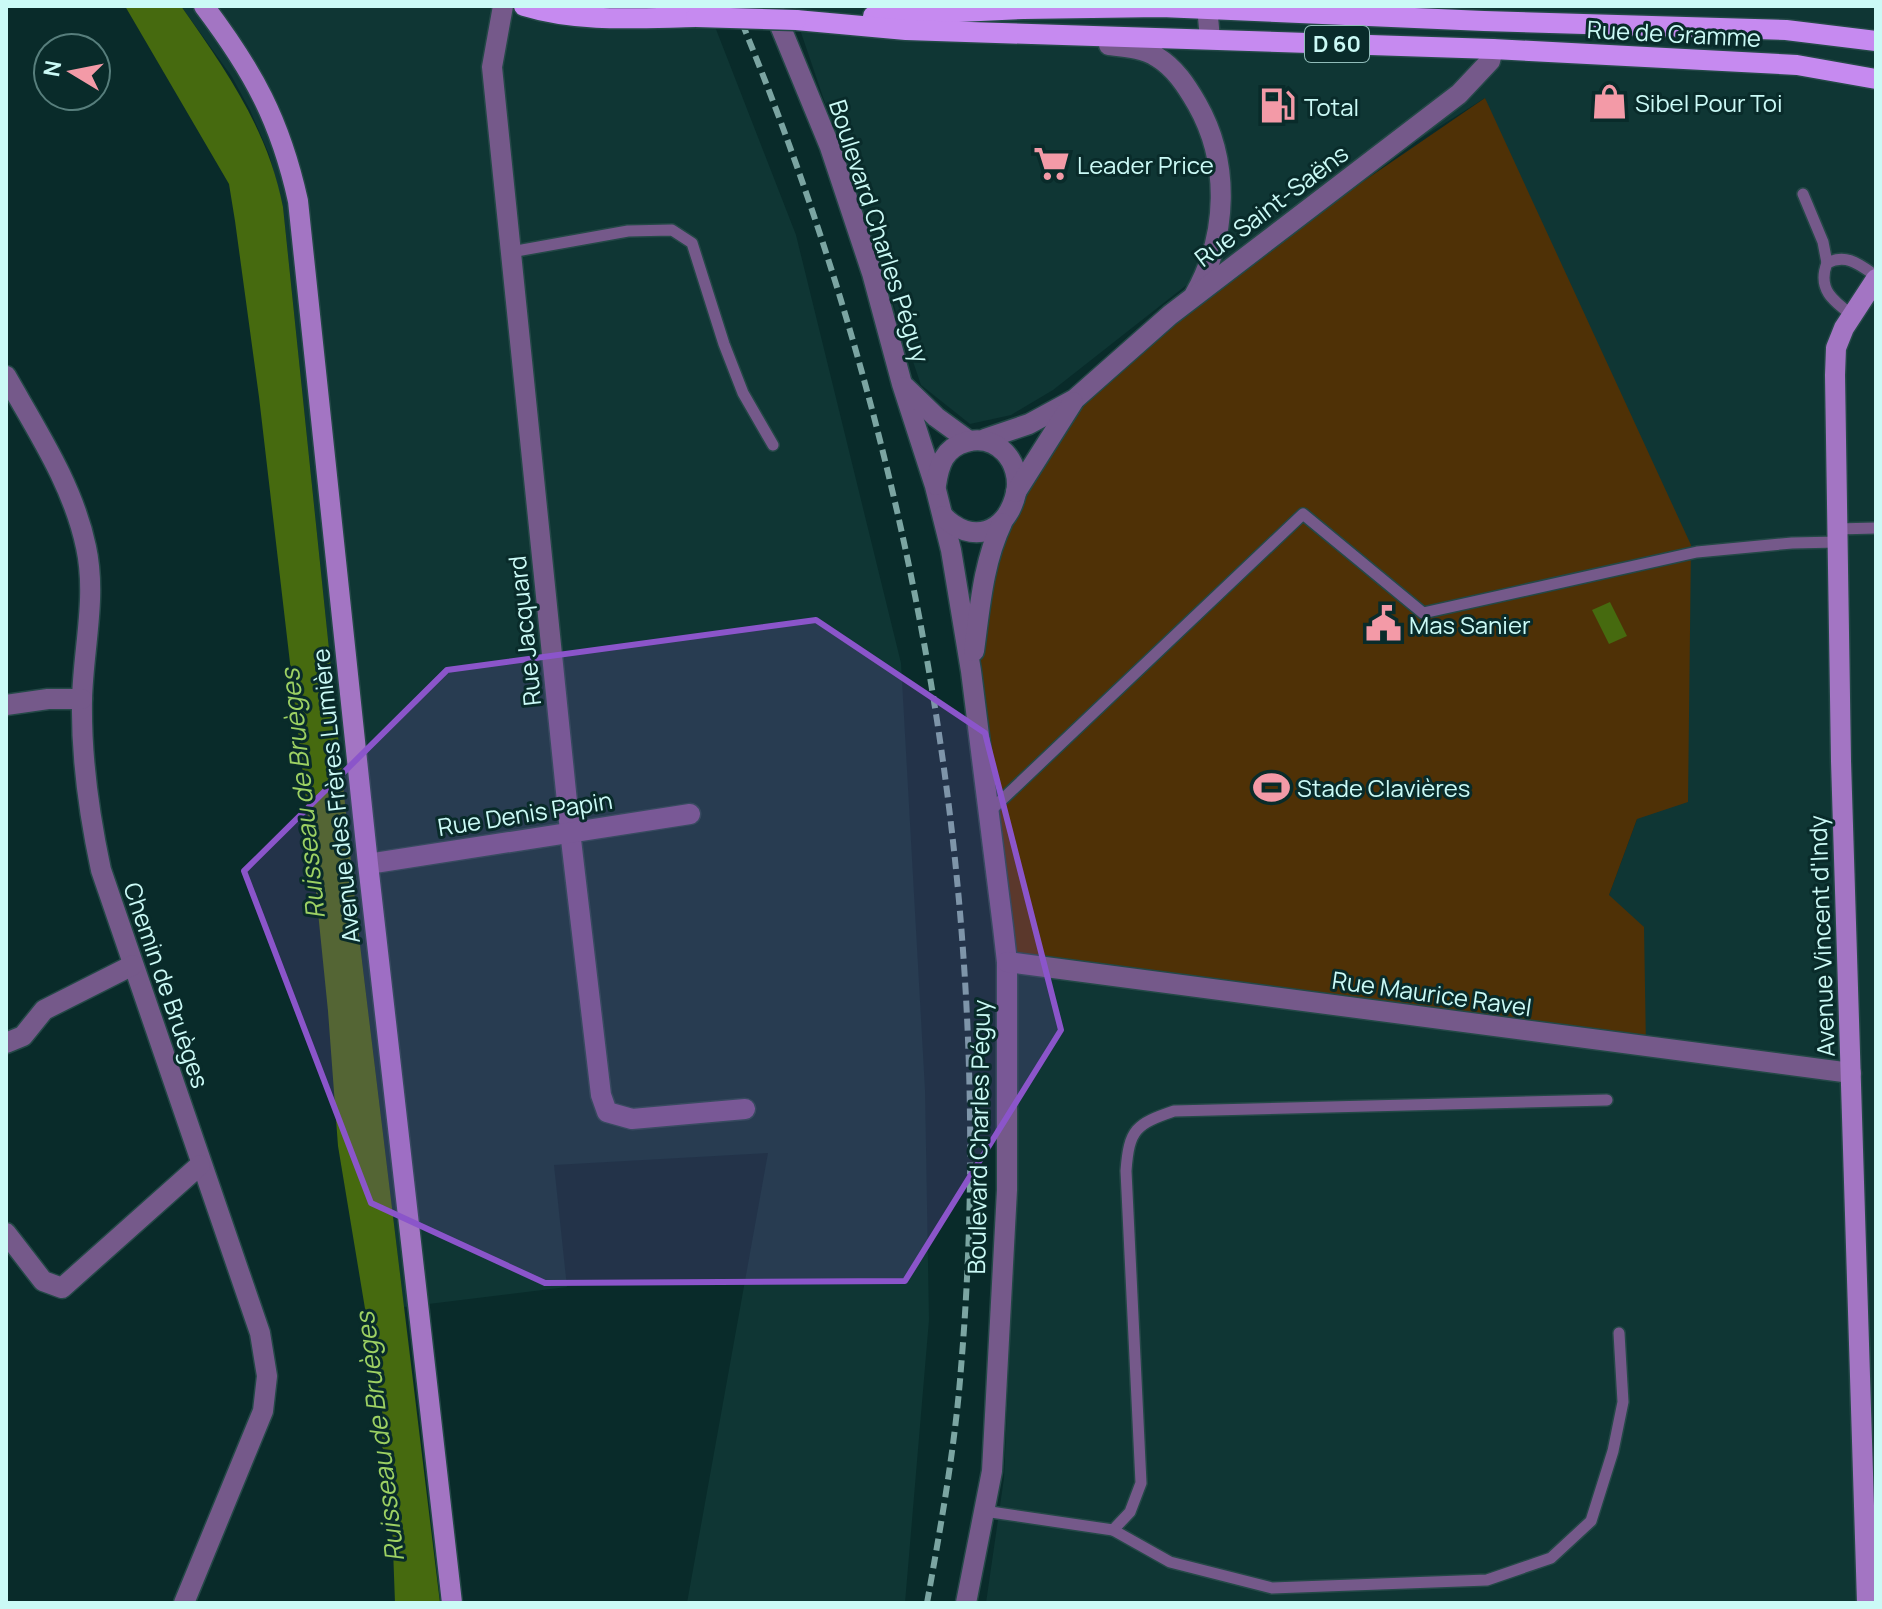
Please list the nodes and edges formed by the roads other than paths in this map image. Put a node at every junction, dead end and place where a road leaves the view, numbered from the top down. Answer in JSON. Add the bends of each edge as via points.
{"nodes":[{"id":1,"x":204,"y":6,"type":"edge"},
{"id":2,"x":503,"y":6,"type":"edge"},
{"id":3,"x":524,"y":6,"type":"edge"},
{"id":4,"x":624,"y":6,"type":"edge"},
{"id":5,"x":772,"y":6,"type":"edge"},
{"id":6,"x":1208,"y":8,"type":"edge"},
{"id":7,"x":1484,"y":14,"type":"edge"},
{"id":8,"x":696,"y":17,"type":"junction"},
{"id":9,"x":796,"y":20,"type":"junction"},
{"id":10,"x":1621,"y":25,"type":"junction"},
{"id":11,"x":906,"y":30,"type":"junction"},
{"id":12,"x":1210,"y":39,"type":"junction"},
{"id":13,"x":1876,"y":41,"type":"edge"},
{"id":14,"x":1493,"y":49,"type":"junction"},
{"id":15,"x":1619,"y":56,"type":"junction"},
{"id":16,"x":1876,"y":79,"type":"edge"},
{"id":17,"x":1803,"y":194,"type":"dead end"},
{"id":18,"x":511,"y":252,"type":"junction"},
{"id":19,"x":1827,"y":263,"type":"junction"},
{"id":20,"x":1876,"y":277,"type":"edge"},
{"id":21,"x":1193,"y":298,"type":"junction"},
{"id":22,"x":1870,"y":302,"type":"edge"},
{"id":23,"x":1852,"y":315,"type":"junction"},
{"id":24,"x":7,"y":380,"type":"edge"},
{"id":25,"x":902,"y":384,"type":"junction"},
{"id":26,"x":1075,"y":399,"type":"junction"},
{"id":27,"x":977,"y":440,"type":"junction"},
{"id":28,"x":773,"y":445,"type":"dead end"},
{"id":29,"x":935,"y":486,"type":"junction"},
{"id":30,"x":1016,"y":492,"type":"junction"},
{"id":31,"x":1006,"y":515,"type":"junction"},
{"id":32,"x":943,"y":516,"type":"junction"},
{"id":33,"x":1876,"y":528,"type":"edge"},
{"id":34,"x":1838,"y":536,"type":"junction"},
{"id":35,"x":971,"y":671,"type":"junction"},
{"id":36,"x":82,"y":699,"type":"junction"},
{"id":37,"x":6,"y":705,"type":"edge"},
{"id":38,"x":988,"y":812,"type":"junction"},
{"id":39,"x":690,"y":814,"type":"dead end"},
{"id":40,"x":570,"y":831,"type":"junction"},
{"id":41,"x":368,"y":864,"type":"junction"},
{"id":42,"x":1007,"y":962,"type":"junction"},
{"id":43,"x":133,"y":965,"type":"junction"},
{"id":44,"x":6,"y":1043,"type":"edge"},
{"id":45,"x":1851,"y":1073,"type":"junction"},
{"id":46,"x":1607,"y":1100,"type":"dead end"},
{"id":47,"x":745,"y":1109,"type":"dead end"},
{"id":48,"x":200,"y":1165,"type":"junction"},
{"id":49,"x":6,"y":1233,"type":"edge"},
{"id":50,"x":1619,"y":1333,"type":"dead end"},
{"id":51,"x":984,"y":1511,"type":"junction"},
{"id":52,"x":1113,"y":1530,"type":"junction"},
{"id":53,"x":184,"y":1603,"type":"edge"},
{"id":54,"x":452,"y":1603,"type":"edge"},
{"id":55,"x":966,"y":1603,"type":"edge"},
{"id":56,"x":1867,"y":1603,"type":"edge"}],
"edges":[{"from":1,"to":41,"type":"street","name":"Avenue des Frères Lumière","via":[[240,54],[276,123],[298,201]]},
{"from":2,"to":18,"type":"street","name":"Rue Jacquard","via":[[492,67]]},
{"from":3,"to":8,"type":"main road","name":"Rue de Gramme","number":"D 60","via":[[613,19]]},
{"from":4,"to":8,"type":"main road","name":"Rue de Gramme","number":"D 60"},
{"from":5,"to":25,"type":"street","name":"Boulevard Charles Péguy","via":[[830,147]]},
{"from":6,"to":7,"type":"main road","name":"Rue de Gramme","number":"D 60"},
{"from":6,"to":9,"type":"main road","name":"Rue de Gramme","number":"D 60"},
{"from":6,"to":12,"type":"street"},
{"from":7,"to":10,"type":"main road","name":"Rue de Gramme","number":"D 60"},
{"from":7,"to":14,"type":"main road"},
{"from":8,"to":9,"type":"main road","name":"Rue de Gramme","number":"D 60","bridge":true},
{"from":9,"to":11,"type":"main road","name":"Rue de Gramme","number":"D 60"},
{"from":10,"to":13,"type":"main road","name":"Rue de Gramme","number":"D 60","via":[[1786,30]]},
{"from":10,"to":15,"type":"main road"},
{"from":11,"to":12,"type":"main road","name":"Rue de Gramme","number":"D 60"},
{"from":11,"to":21,"type":"street","via":[[1133,47],[1156,56],[1183,79],[1210,127],[1222,182],[1219,231]]},
{"from":12,"to":14,"type":"main road","name":"Rue de Gramme","number":"D 60"},
{"from":14,"to":15,"type":"main road","name":"Rue de Gramme","number":"D 60"},
{"from":14,"to":21,"type":"street","name":"Rue Saint-Saëns","via":[[1490,61],[1459,94]]},
{"from":15,"to":16,"type":"main road","name":"Rue de Gramme","number":"D 60","via":[[1797,65]]},
{"from":17,"to":19,"type":"lane"},
{"from":18,"to":28,"type":"lane","via":[[628,231],[672,230],[692,243],[743,393]]},
{"from":18,"to":40,"type":"street","name":"Rue Jacquard"},
{"from":19,"to":20,"type":"lane","via":[[1852,260]]},
{"from":19,"to":23,"type":"lane","via":[[1825,291]]},
{"from":20,"to":22,"type":"street","name":"Avenue Vincent d'Indy"},
{"from":21,"to":26,"type":"street","name":"Rue Saint-Saëns"},
{"from":22,"to":23,"type":"street","name":"Avenue Vincent d'Indy"},
{"from":23,"to":34,"type":"street","name":"Avenue Vincent d'Indy","via":[[1836,348]]},
{"from":24,"to":36,"type":"street","name":"Chemin de Bruèges","via":[[70,492],[87,549],[90,607]]},
{"from":25,"to":27,"type":"street","name":"Boulevard Charles Péguy","via":[[936,417]]},
{"from":25,"to":29,"type":"street","name":"Boulevard Charles Péguy"},
{"from":26,"to":27,"type":"street","name":"Rue Saint-Saëns","via":[[1029,424]]},
{"from":26,"to":30,"type":"street","name":"Rue Saint-Saëns"},
{"from":27,"to":29,"type":"street","via":[[946,453]]},
{"from":27,"to":30,"type":"street","via":[[1000,447],[1011,459]]},
{"from":29,"to":32,"type":"street"},
{"from":30,"to":31,"type":"street"},
{"from":31,"to":32,"type":"street","via":[[986,533],[966,533]]},
{"from":31,"to":35,"type":"street","name":"Boulevard Charles Péguy","via":[[982,586]]},
{"from":32,"to":35,"type":"street","name":"Boulevard Charles Péguy"},
{"from":33,"to":34,"type":"lane"},
{"from":34,"to":38,"type":"lane","via":[[1697,552],[1423,613],[1303,514]]},
{"from":34,"to":45,"type":"street","name":"Avenue Vincent d'Indy"},
{"from":35,"to":38,"type":"street","name":"Boulevard Charles Péguy"},
{"from":36,"to":37,"type":"street"},
{"from":36,"to":43,"type":"street","name":"Chemin de Bruèges","via":[[87,807],[101,870]]},
{"from":38,"to":42,"type":"street","name":"Boulevard Charles Péguy"},
{"from":39,"to":40,"type":"street","name":"Rue Denis Papin"},
{"from":40,"to":41,"type":"street","name":"Rue Denis Papin"},
{"from":40,"to":47,"type":"street","name":"Rue Jacquard","via":[[607,1112],[632,1119]]},
{"from":41,"to":54,"type":"street","name":"Avenue des Frères Lumière"},
{"from":42,"to":45,"type":"street","name":"Rue Maurice Ravel"},
{"from":42,"to":51,"type":"street","name":"Boulevard Charles Péguy","via":[[1007,1190],[992,1471]]},
{"from":43,"to":44,"type":"street","via":[[44,1010],[23,1036]]},
{"from":43,"to":48,"type":"street","name":"Chemin de Bruèges"},
{"from":45,"to":56,"type":"street","name":"Avenue Vincent d'Indy"},
{"from":46,"to":52,"type":"lane","via":[[1174,1111],[1144,1121],[1128,1144],[1126,1171],[1141,1483],[1130,1512]]},
{"from":48,"to":49,"type":"street","via":[[62,1288],[43,1281]]},
{"from":48,"to":53,"type":"street","name":"Chemin de Bruèges","via":[[260,1333],[267,1388],[263,1411]]},
{"from":50,"to":52,"type":"lane","via":[[1623,1402],[1613,1451],[1591,1521],[1551,1558],[1487,1580],[1272,1588],[1170,1562]]},
{"from":51,"to":52,"type":"lane"},
{"from":51,"to":55,"type":"street","name":"Boulevard Charles Péguy"}]}
